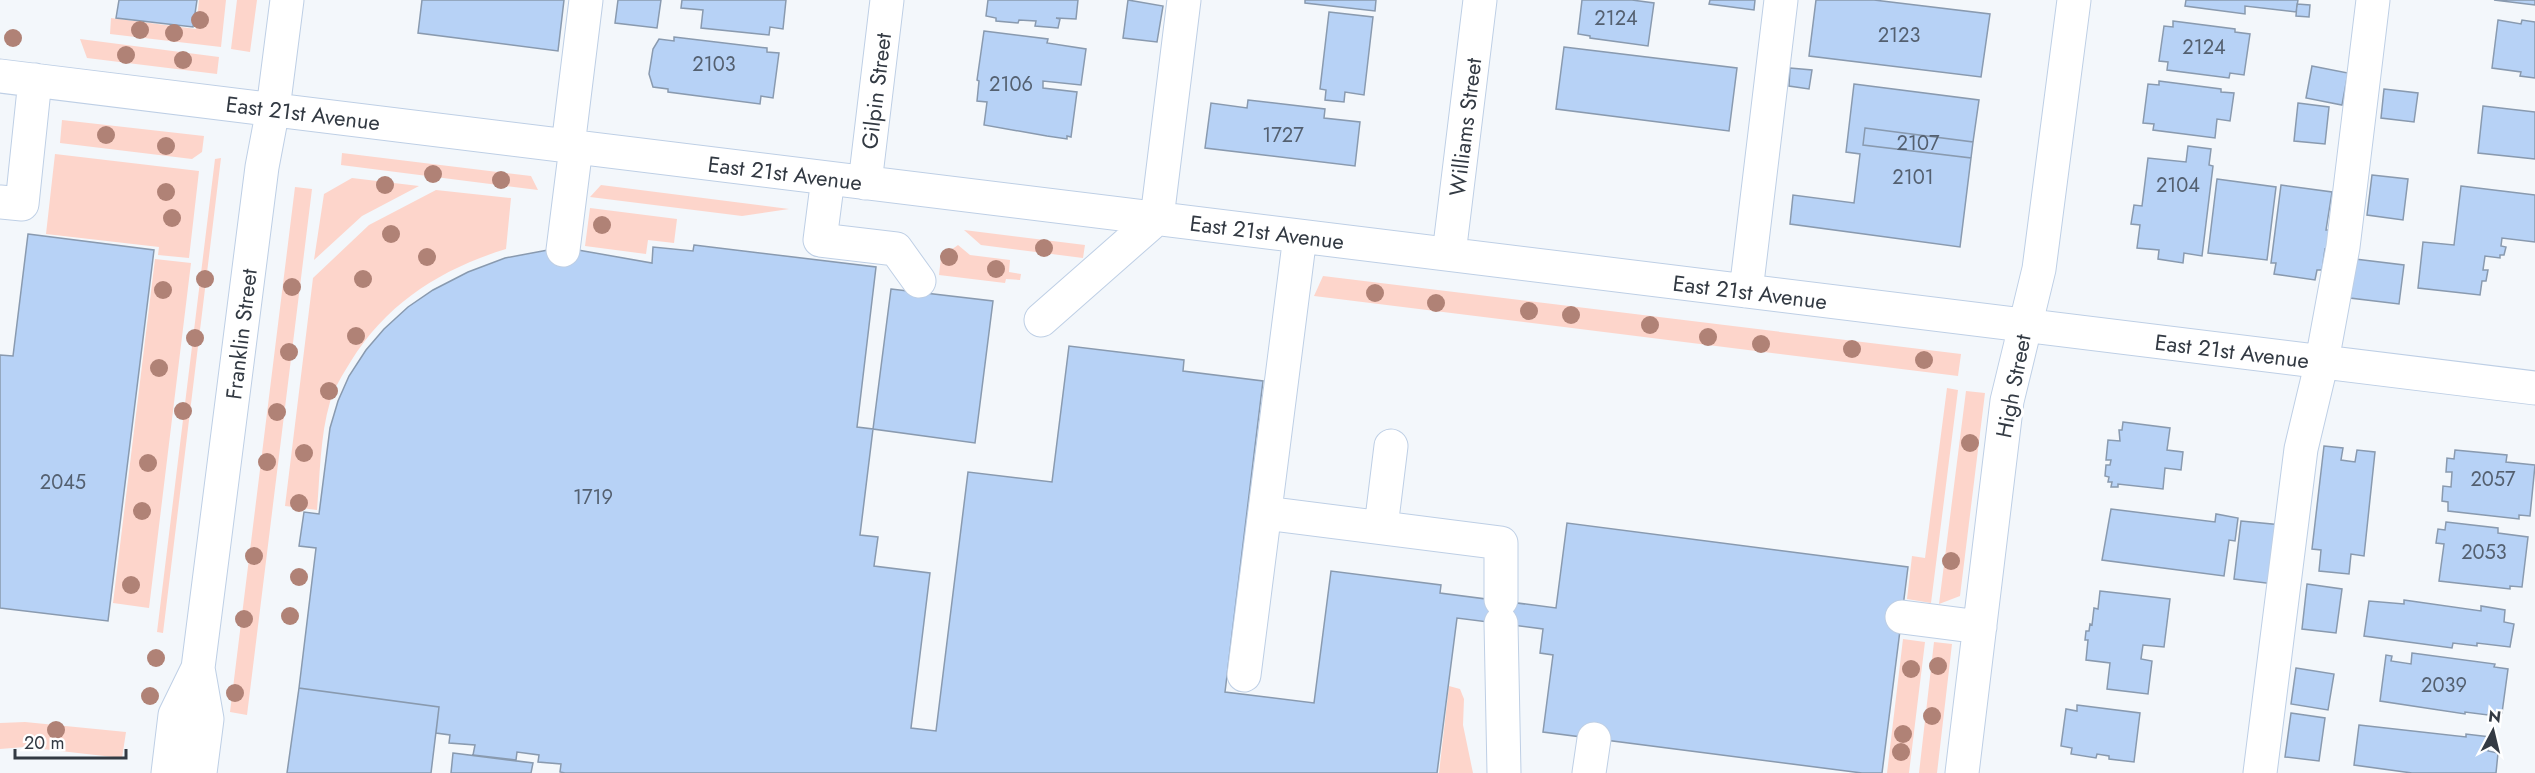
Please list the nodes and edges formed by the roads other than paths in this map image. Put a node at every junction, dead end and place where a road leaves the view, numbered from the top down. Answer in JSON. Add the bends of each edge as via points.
{"nodes":[{"id":1,"x":287,"y":0,"type":"edge"},
{"id":2,"x":586,"y":0,"type":"edge"},
{"id":3,"x":887,"y":0,"type":"edge"},
{"id":4,"x":1184,"y":0,"type":"edge"},
{"id":5,"x":1480,"y":0,"type":"edge"},
{"id":6,"x":1781,"y":0,"type":"edge"},
{"id":7,"x":2073,"y":0,"type":"edge"},
{"id":8,"x":2373,"y":0,"type":"edge"},
{"id":9,"x":0,"y":76,"type":"edge"},
{"id":10,"x":35,"y":80,"type":"junction"},
{"id":11,"x":273,"y":109,"type":"junction"},
{"id":12,"x":572,"y":147,"type":"junction"},
{"id":13,"x":828,"y":178,"type":"junction"},
{"id":14,"x":865,"y":183,"type":"junction"},
{"id":15,"x":0,"y":202,"type":"edge"},
{"id":16,"x":1157,"y":218,"type":"junction"},
{"id":17,"x":1300,"y":236,"type":"junction"},
{"id":18,"x":563,"y":250,"type":"dead end"},
{"id":19,"x":1449,"y":254,"type":"junction"},
{"id":20,"x":919,"y":281,"type":"dead end"},
{"id":21,"x":1746,"y":291,"type":"junction"},
{"id":22,"x":1041,"y":320,"type":"dead end"},
{"id":23,"x":2024,"y":326,"type":"junction"},
{"id":24,"x":2322,"y":362,"type":"junction"},
{"id":25,"x":2535,"y":388,"type":"edge"},
{"id":26,"x":1391,"y":446,"type":"dead end"},
{"id":27,"x":1265,"y":513,"type":"junction"},
{"id":28,"x":1381,"y":527,"type":"junction"},
{"id":29,"x":1902,"y":617,"type":"dead end"},
{"id":30,"x":1980,"y":627,"type":"junction"},
{"id":31,"x":198,"y":668,"type":"junction"},
{"id":32,"x":1244,"y":675,"type":"dead end"},
{"id":33,"x":1594,"y":739,"type":"dead end"},
{"id":34,"x":168,"y":773,"type":"edge"},
{"id":35,"x":200,"y":773,"type":"edge"},
{"id":36,"x":1504,"y":773,"type":"edge"},
{"id":37,"x":1589,"y":773,"type":"edge"},
{"id":38,"x":1962,"y":773,"type":"edge"},
{"id":39,"x":2260,"y":773,"type":"edge"}],
"edges":[{"from":1,"to":11,"type":"street","name":"Franklin Street"},
{"from":2,"to":12,"type":"street"},
{"from":3,"to":14,"type":"street","name":"Gilpin Street"},
{"from":4,"to":16,"type":"street"},
{"from":5,"to":19,"type":"street","name":"Williams Street"},
{"from":6,"to":21,"type":"street"},
{"from":7,"to":23,"type":"street","name":"High Street","via":[[2039,269]]},
{"from":8,"to":24,"type":"street","via":[[2343,247]]},
{"from":9,"to":10,"type":"street","name":"East 21st Avenue"},
{"from":10,"to":11,"type":"street","name":"East 21st Avenue"},
{"from":10,"to":15,"type":"street","via":[[22,204]]},
{"from":11,"to":12,"type":"street","name":"East 21st Avenue"},
{"from":11,"to":31,"type":"street","name":"Franklin Street","via":[[262,166]]},
{"from":12,"to":13,"type":"street","name":"East 21st Avenue"},
{"from":12,"to":18,"type":"street"},
{"from":13,"to":14,"type":"street","name":"East 21st Avenue"},
{"from":13,"to":20,"type":"street","via":[[820,240],[896,249]]},
{"from":14,"to":16,"type":"street","name":"East 21st Avenue"},
{"from":16,"to":17,"type":"street","name":"East 21st Avenue"},
{"from":16,"to":22,"type":"street"},
{"from":17,"to":19,"type":"street","name":"East 21st Avenue"},
{"from":17,"to":27,"type":"street"},
{"from":19,"to":21,"type":"street","name":"East 21st Avenue"},
{"from":21,"to":23,"type":"street","name":"East 21st Avenue"},
{"from":23,"to":24,"type":"street","name":"East 21st Avenue"},
{"from":23,"to":30,"type":"street","name":"High Street","via":[[2007,401]]},
{"from":24,"to":25,"type":"street","name":"East 21st Avenue"},
{"from":24,"to":39,"type":"street","via":[[2301,449]]},
{"from":26,"to":28,"type":"street"},
{"from":27,"to":28,"type":"street"},
{"from":27,"to":32,"type":"street"},
{"from":28,"to":36,"type":"street","via":[[1501,543]]},
{"from":29,"to":30,"type":"street"},
{"from":30,"to":38,"type":"street","name":"High Street"},
{"from":31,"to":34,"type":"street","name":"Franklin Street","via":[[175,715]]},
{"from":31,"to":35,"type":"street","name":"Franklin Street","via":[[207,719]]},
{"from":33,"to":37,"type":"street"}]}
